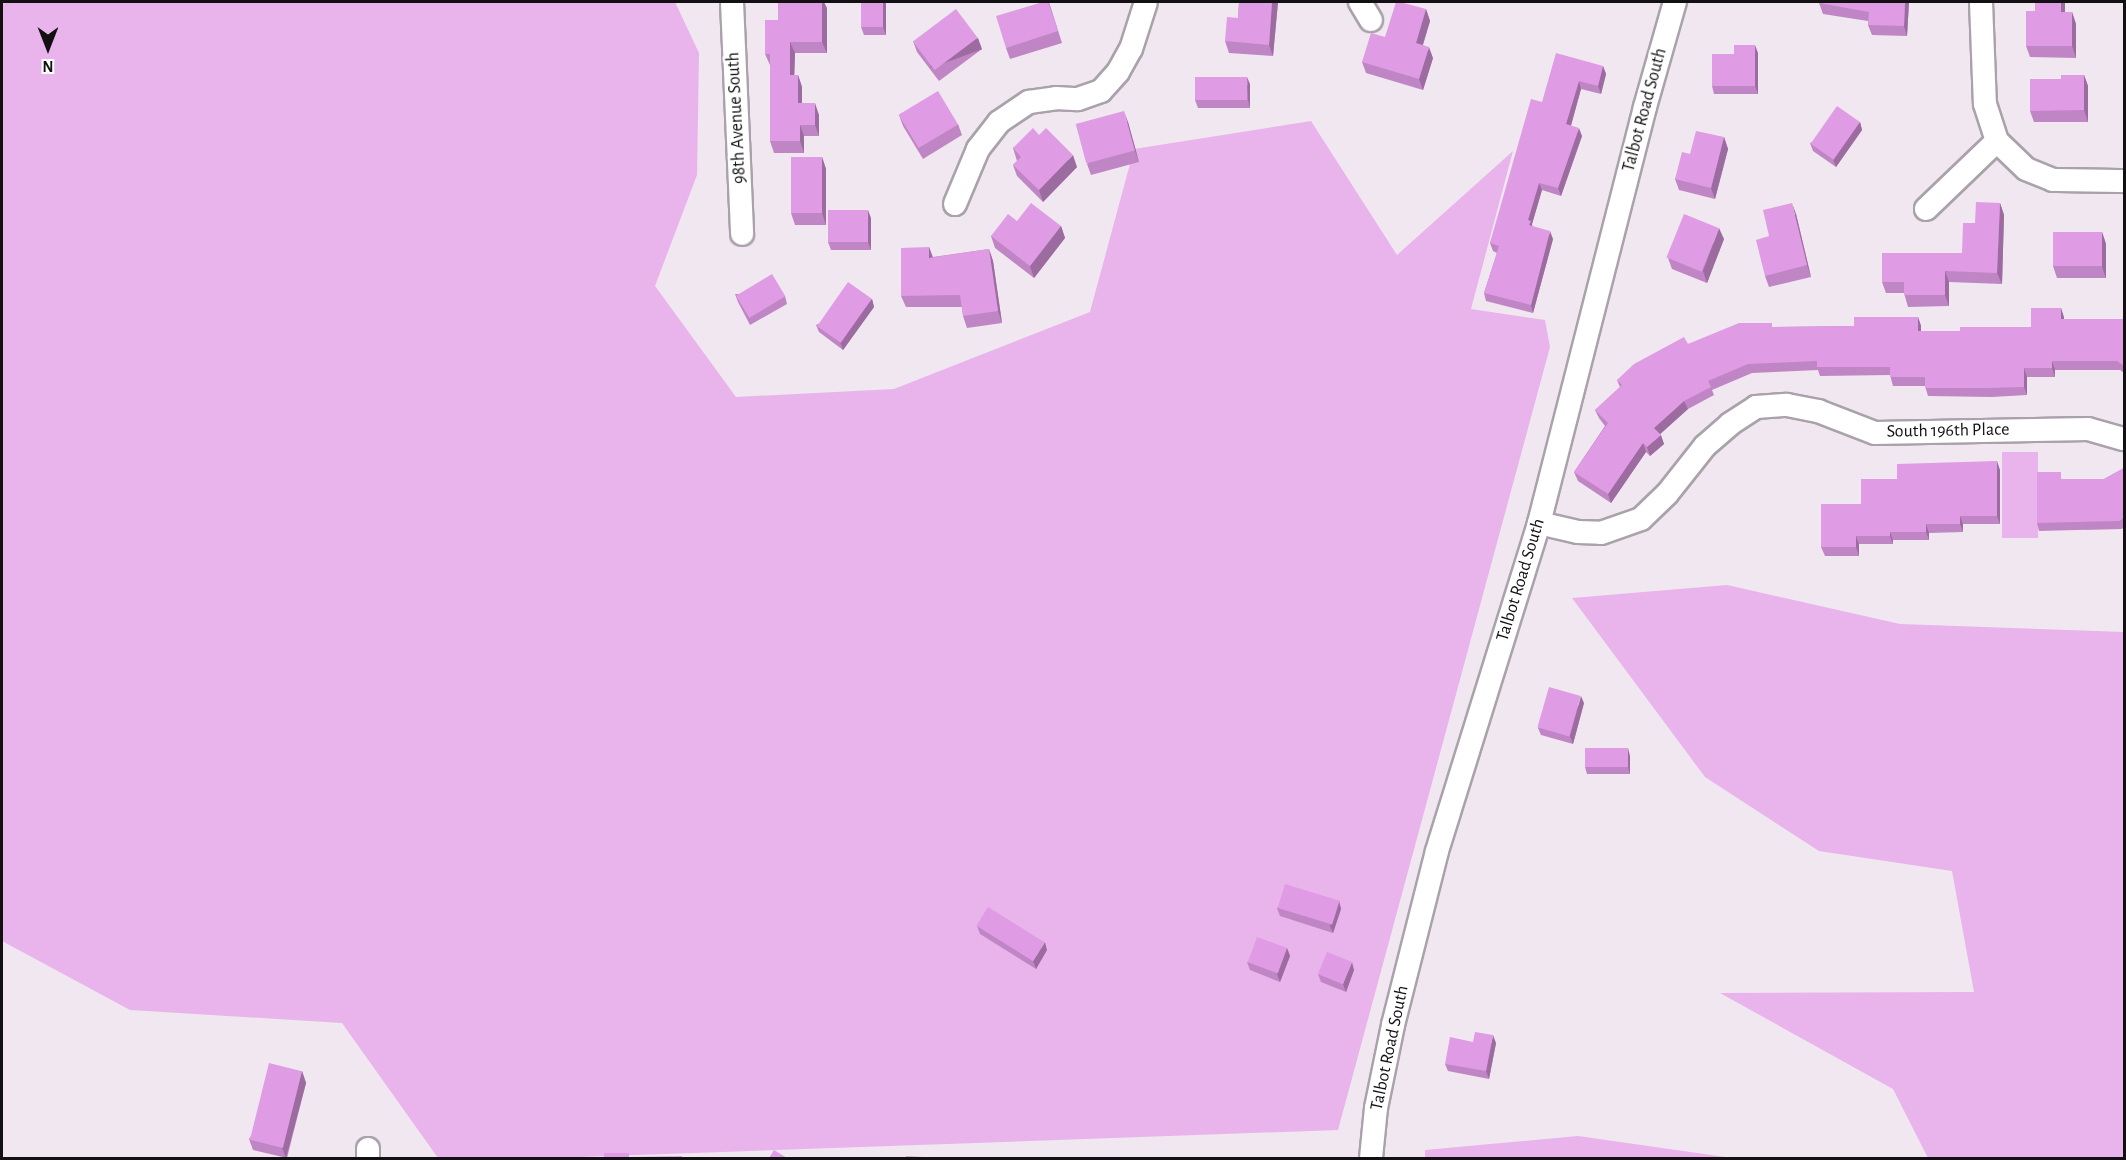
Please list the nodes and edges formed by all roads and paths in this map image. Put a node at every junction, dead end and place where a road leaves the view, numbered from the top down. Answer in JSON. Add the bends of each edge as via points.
{"nodes":[{"id":1,"x":732,"y":2,"type":"edge"},
{"id":2,"x":1146,"y":2,"type":"edge"},
{"id":3,"x":1675,"y":2,"type":"edge"},
{"id":4,"x":1981,"y":2,"type":"edge"},
{"id":5,"x":1996,"y":141,"type":"junction"},
{"id":6,"x":2124,"y":181,"type":"edge"},
{"id":7,"x":955,"y":204,"type":"dead end"},
{"id":8,"x":1926,"y":209,"type":"dead end"},
{"id":9,"x":742,"y":234,"type":"dead end"},
{"id":10,"x":2124,"y":439,"type":"edge"},
{"id":11,"x":1539,"y":523,"type":"junction"},
{"id":12,"x":1371,"y":1158,"type":"edge"}],
"edges":[{"from":1,"to":9,"type":"street","name":"98th Avenue South"},
{"from":2,"to":7,"type":"street","via":[[1131,49],[1101,92],[1078,99],[1029,102],[999,122],[978,149]]},
{"from":3,"to":11,"type":"street","name":"Talbot Road South"},
{"from":4,"to":5,"type":"street","via":[[1985,104]]},
{"from":5,"to":6,"type":"street","via":[[2025,169],[2053,180]]},
{"from":5,"to":8,"type":"street"},
{"from":10,"to":11,"type":"street","name":"South 196th Place","via":[[2088,429],[1875,433],[1818,411],[1787,405],[1756,407],[1705,446],[1667,494],[1641,519],[1601,533]]},
{"from":11,"to":12,"type":"street","name":"Talbot Road South","via":[[1437,851],[1393,1024],[1376,1108]]}]}
